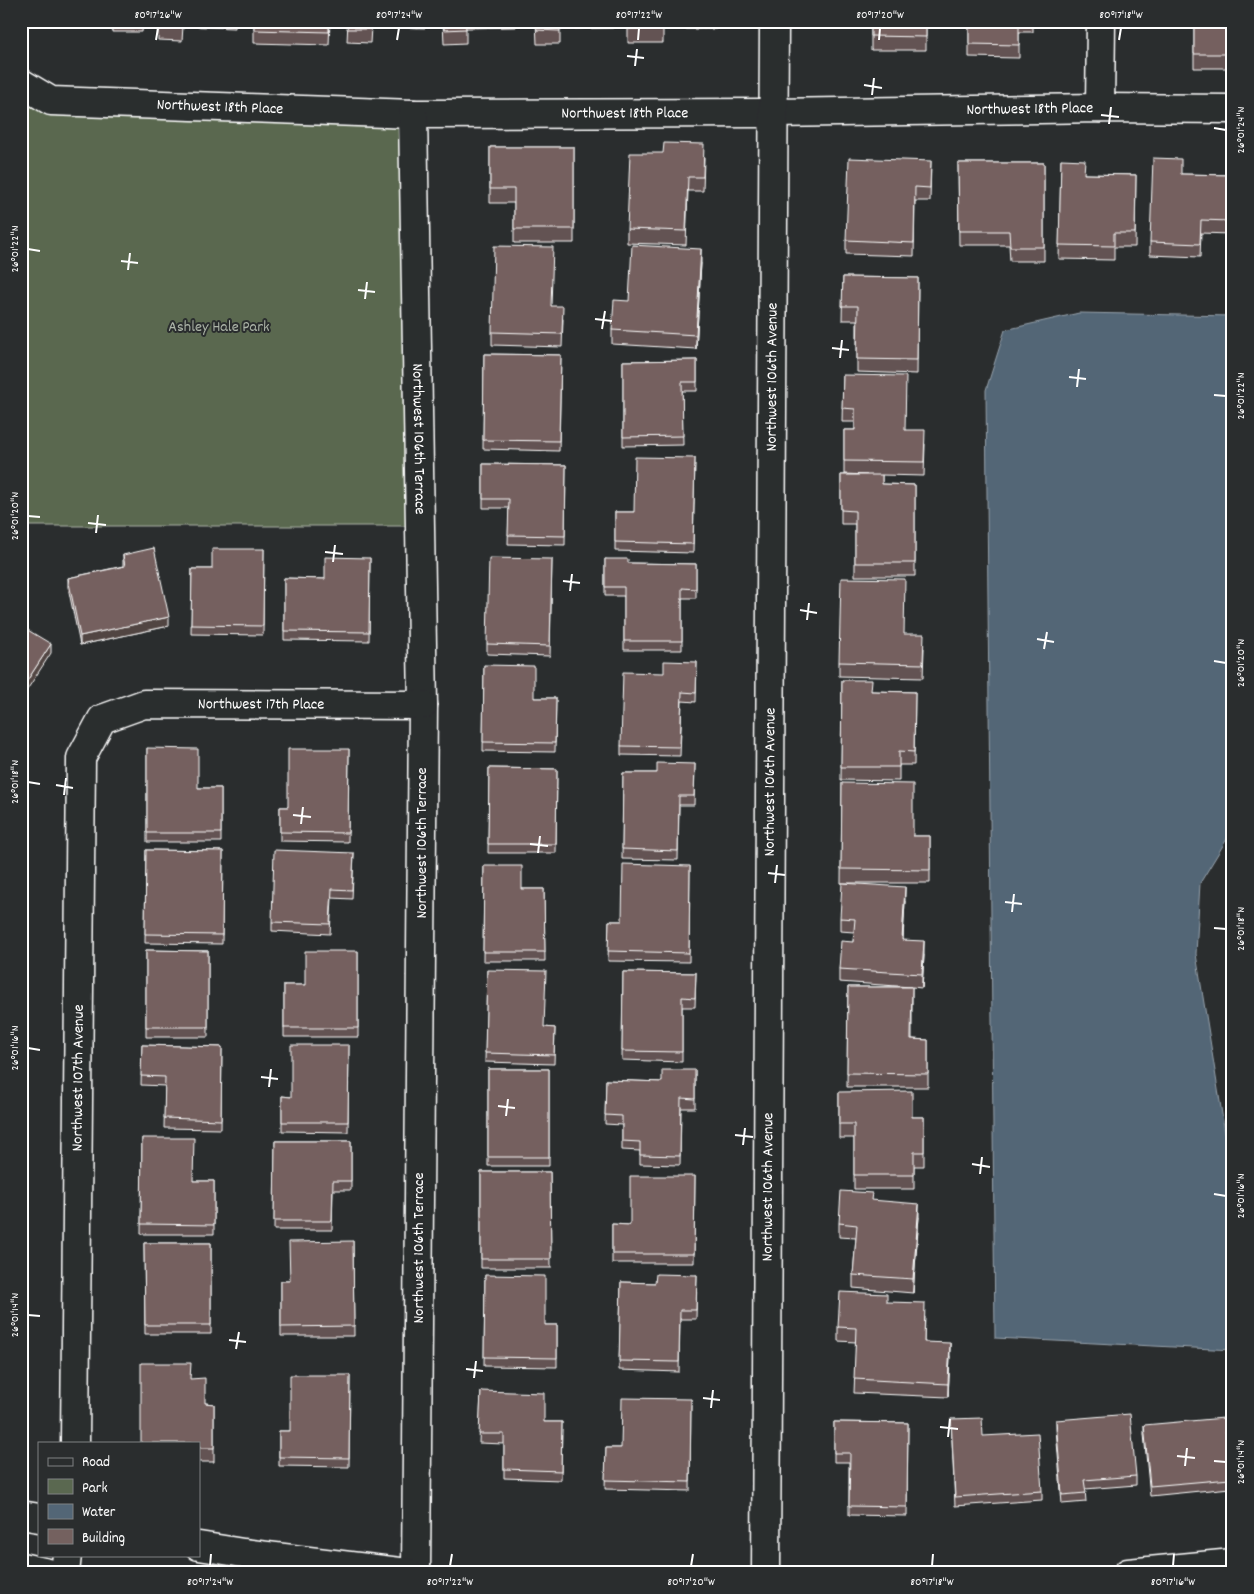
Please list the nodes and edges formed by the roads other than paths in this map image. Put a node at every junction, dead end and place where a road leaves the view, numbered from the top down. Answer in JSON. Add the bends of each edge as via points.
{"nodes":[{"id":1,"x":774,"y":21,"type":"edge"},
{"id":2,"x":1101,"y":21,"type":"edge"},
{"id":3,"x":21,"y":83,"type":"edge"},
{"id":4,"x":1100,"y":108,"type":"junction"},
{"id":5,"x":1233,"y":109,"type":"edge"},
{"id":6,"x":773,"y":113,"type":"junction"},
{"id":7,"x":413,"y":114,"type":"junction"},
{"id":8,"x":423,"y":705,"type":"junction"},
{"id":9,"x":102,"y":720,"type":"joint"},
{"id":10,"x":75,"y":1442,"type":"edge"},
{"id":11,"x":21,"y":1515,"type":"edge"},
{"id":12,"x":38,"y":1518,"type":"edge"},
{"id":13,"x":200,"y":1546,"type":"edge"},
{"id":14,"x":68,"y":1556,"type":"edge"},
{"id":15,"x":1233,"y":1563,"type":"edge"},
{"id":16,"x":21,"y":1567,"type":"edge"},
{"id":17,"x":48,"y":1573,"type":"edge"},
{"id":18,"x":66,"y":1573,"type":"edge"},
{"id":19,"x":408,"y":1573,"type":"edge"},
{"id":20,"x":416,"y":1573,"type":"edge"},
{"id":21,"x":766,"y":1573,"type":"edge"},
{"id":22,"x":1128,"y":1573,"type":"edge"}],
"edges":[{"from":1,"to":6,"type":"street","name":"Northwest 106th Avenue"},
{"from":2,"to":4,"type":"street"},
{"from":3,"to":7,"type":"street","name":"Northwest 18th Place","via":[[51,101]]},
{"from":4,"to":5,"type":"street","name":"Northwest 18th Place"},
{"from":4,"to":6,"type":"street","name":"Northwest 18th Place"},
{"from":6,"to":7,"type":"street","name":"Northwest 18th Place"},
{"from":6,"to":21,"type":"street","name":"Northwest 106th Avenue"},
{"from":7,"to":8,"type":"street","name":"Northwest 106th Terrace"},
{"from":8,"to":9,"type":"street","name":"Northwest 17th Place","via":[[144,704]]},
{"from":8,"to":20,"type":"street","name":"Northwest 106th Terrace"},
{"from":9,"to":10,"type":"street","name":"Northwest 107th Avenue","via":[[82,758]]},
{"from":11,"to":12,"type":"street"},
{"from":13,"to":19,"type":"street"},
{"from":14,"to":18,"type":"street"},
{"from":15,"to":22,"type":"street"},
{"from":16,"to":17,"type":"street"}]}
